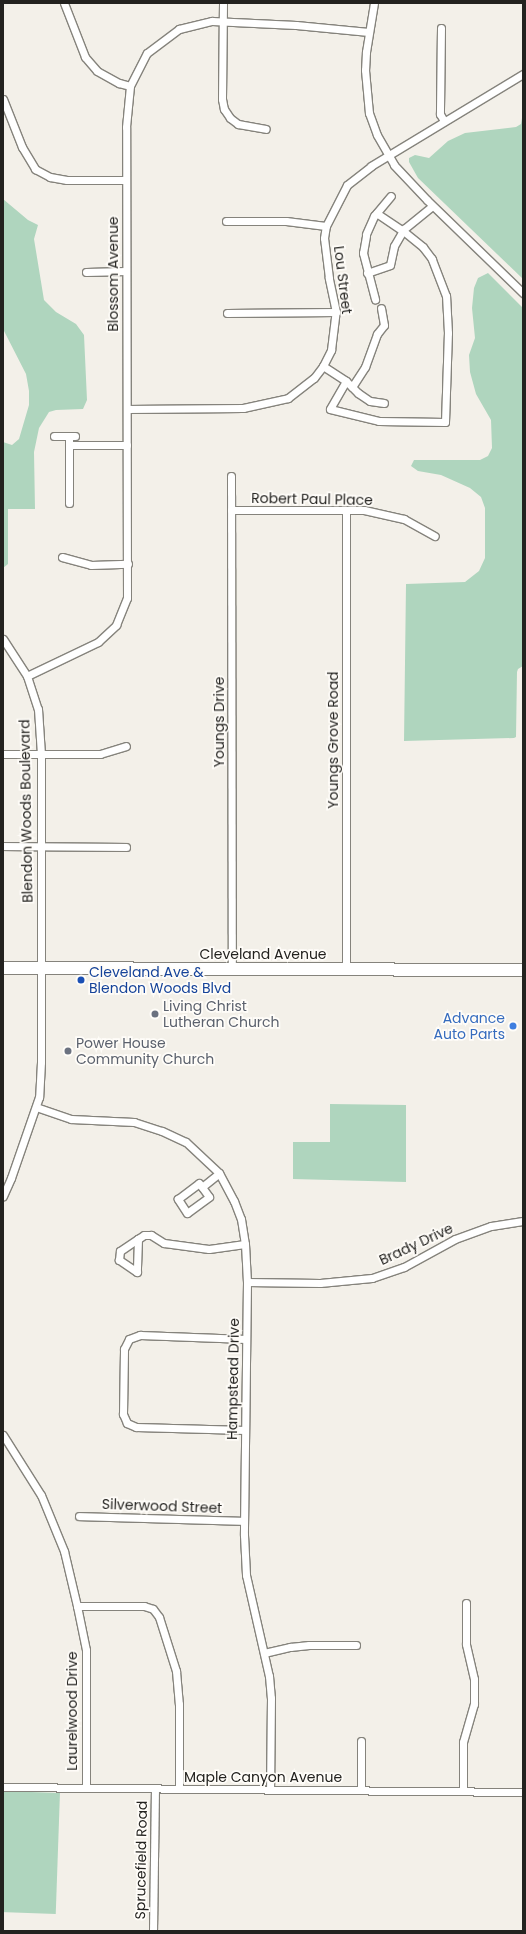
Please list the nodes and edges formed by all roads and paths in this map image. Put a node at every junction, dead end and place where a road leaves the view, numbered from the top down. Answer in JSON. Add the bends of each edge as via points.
{"nodes":[{"id":1,"x":64,"y":3,"type":"edge"},
{"id":2,"x":222,"y":3,"type":"edge"},
{"id":3,"x":374,"y":3,"type":"edge"},
{"id":4,"x":222,"y":21,"type":"junction"},
{"id":5,"x":441,"y":28,"type":"dead end"},
{"id":6,"x":369,"y":32,"type":"junction"},
{"id":7,"x":523,"y":74,"type":"edge"},
{"id":8,"x":130,"y":86,"type":"junction"},
{"id":9,"x":3,"y":99,"type":"edge"},
{"id":10,"x":444,"y":121,"type":"junction"},
{"id":11,"x":266,"y":128,"type":"dead end"},
{"id":12,"x":388,"y":155,"type":"junction"},
{"id":13,"x":126,"y":180,"type":"junction"},
{"id":14,"x":391,"y":196,"type":"dead end"},
{"id":15,"x":432,"y":206,"type":"junction"},
{"id":16,"x":376,"y":213,"type":"junction"},
{"id":17,"x":226,"y":221,"type":"dead end"},
{"id":18,"x":326,"y":226,"type":"junction"},
{"id":19,"x":403,"y":231,"type":"junction"},
{"id":20,"x":126,"y":271,"type":"junction"},
{"id":21,"x":86,"y":272,"type":"dead end"},
{"id":22,"x":367,"y":273,"type":"junction"},
{"id":23,"x":523,"y":293,"type":"edge"},
{"id":24,"x":375,"y":299,"type":"dead end"},
{"id":25,"x":381,"y":308,"type":"dead end"},
{"id":26,"x":227,"y":312,"type":"dead end"},
{"id":27,"x":336,"y":312,"type":"junction"},
{"id":28,"x":323,"y":366,"type":"junction"},
{"id":29,"x":346,"y":381,"type":"junction"},
{"id":30,"x":352,"y":386,"type":"junction"},
{"id":31,"x":384,"y":403,"type":"dead end"},
{"id":32,"x":127,"y":409,"type":"junction"},
{"id":33,"x":54,"y":436,"type":"dead end"},
{"id":34,"x":69,"y":445,"type":"junction"},
{"id":35,"x":127,"y":445,"type":"junction"},
{"id":36,"x":231,"y":476,"type":"dead end"},
{"id":37,"x":70,"y":503,"type":"dead end"},
{"id":38,"x":231,"y":510,"type":"junction"},
{"id":39,"x":346,"y":510,"type":"junction"},
{"id":40,"x":435,"y":536,"type":"dead end"},
{"id":41,"x":62,"y":557,"type":"dead end"},
{"id":42,"x":128,"y":564,"type":"junction"},
{"id":43,"x":3,"y":639,"type":"edge"},
{"id":44,"x":27,"y":676,"type":"junction"},
{"id":45,"x":126,"y":746,"type":"dead end"},
{"id":46,"x":3,"y":754,"type":"edge"},
{"id":47,"x":41,"y":754,"type":"junction"},
{"id":48,"x":3,"y":846,"type":"edge"},
{"id":49,"x":41,"y":846,"type":"junction"},
{"id":50,"x":126,"y":846,"type":"dead end"},
{"id":51,"x":3,"y":968,"type":"edge"},
{"id":52,"x":41,"y":968,"type":"junction"},
{"id":53,"x":232,"y":969,"type":"junction"},
{"id":54,"x":346,"y":969,"type":"junction"},
{"id":55,"x":523,"y":970,"type":"edge"},
{"id":56,"x":36,"y":1107,"type":"junction"},
{"id":57,"x":219,"y":1173,"type":"junction"},
{"id":58,"x":5,"y":1186,"type":"edge"},
{"id":59,"x":202,"y":1187,"type":"junction"},
{"id":60,"x":3,"y":1196,"type":"edge"},
{"id":61,"x":523,"y":1222,"type":"edge"},
{"id":62,"x":138,"y":1239,"type":"dead end"},
{"id":63,"x":245,"y":1244,"type":"junction"},
{"id":64,"x":247,"y":1282,"type":"junction"},
{"id":65,"x":246,"y":1339,"type":"junction"},
{"id":66,"x":245,"y":1430,"type":"junction"},
{"id":67,"x":3,"y":1435,"type":"edge"},
{"id":68,"x":79,"y":1516,"type":"dead end"},
{"id":69,"x":244,"y":1521,"type":"junction"},
{"id":70,"x":466,"y":1603,"type":"dead end"},
{"id":71,"x":77,"y":1606,"type":"junction"},
{"id":72,"x":356,"y":1645,"type":"dead end"},
{"id":73,"x":264,"y":1653,"type":"junction"},
{"id":74,"x":361,"y":1740,"type":"dead end"},
{"id":75,"x":3,"y":1787,"type":"edge"},
{"id":76,"x":86,"y":1788,"type":"junction"},
{"id":77,"x":155,"y":1789,"type":"junction"},
{"id":78,"x":179,"y":1789,"type":"junction"},
{"id":79,"x":270,"y":1789,"type":"junction"},
{"id":80,"x":361,"y":1790,"type":"junction"},
{"id":81,"x":463,"y":1791,"type":"junction"},
{"id":82,"x":523,"y":1792,"type":"edge"},
{"id":83,"x":152,"y":1931,"type":"edge"}],
"edges":[{"from":1,"to":8,"type":"street","via":[[85,57],[97,71]]},
{"from":2,"to":4,"type":"street"},
{"from":3,"to":6,"type":"street"},
{"from":4,"to":6,"type":"street","name":"Blossom Avenue"},
{"from":4,"to":8,"type":"street","name":"Blossom Avenue","via":[[179,29],[147,53]]},
{"from":4,"to":11,"type":"street","via":[[224,109],[238,124]]},
{"from":5,"to":10,"type":"street","via":[[440,114]]},
{"from":6,"to":12,"type":"street","via":[[366,89],[369,113]]},
{"from":7,"to":10,"type":"street","name":"Lou Street"},
{"from":8,"to":13,"type":"street","name":"Blossom Avenue","via":[[126,127]]},
{"from":9,"to":13,"type":"street","via":[[22,147],[35,169],[50,177],[67,180]]},
{"from":10,"to":12,"type":"street","name":"Lou Street"},
{"from":12,"to":15,"type":"street"},
{"from":12,"to":18,"type":"street","name":"Lou Street","via":[[347,185]]},
{"from":13,"to":20,"type":"street","name":"Blossom Avenue"},
{"from":14,"to":16,"type":"street"},
{"from":15,"to":19,"type":"street"},
{"from":15,"to":23,"type":"street"},
{"from":16,"to":19,"type":"street"},
{"from":16,"to":22,"type":"street","via":[[366,235],[363,253]]},
{"from":17,"to":18,"type":"street","via":[[286,221]]},
{"from":18,"to":27,"type":"street","name":"Lou Street","via":[[324,238]]},
{"from":19,"to":22,"type":"street","via":[[394,246],[390,265]]},
{"from":19,"to":29,"type":"street","via":[[432,258],[446,296],[448,333],[445,422],[379,421],[330,409]]},
{"from":20,"to":21,"type":"street"},
{"from":20,"to":32,"type":"street","name":"Blossom Avenue"},
{"from":22,"to":24,"type":"street"},
{"from":25,"to":30,"type":"street","via":[[384,325],[377,334],[365,367]]},
{"from":26,"to":27,"type":"street"},
{"from":27,"to":28,"type":"street","name":"Lou Street","via":[[331,350]]},
{"from":28,"to":29,"type":"street"},
{"from":28,"to":32,"type":"street","name":"Lou Street","via":[[314,378],[288,398],[244,408]]},
{"from":29,"to":30,"type":"street"},
{"from":30,"to":31,"type":"street","via":[[358,394],[370,401]]},
{"from":32,"to":35,"type":"street","name":"Blossom Avenue"},
{"from":33,"to":34,"type":"street","via":[[72,436]]},
{"from":34,"to":35,"type":"street"},
{"from":34,"to":37,"type":"street"},
{"from":35,"to":42,"type":"street","name":"Blossom Avenue"},
{"from":36,"to":38,"type":"street","name":"Youngs Drive"},
{"from":38,"to":39,"type":"street","name":"Robert Paul Place"},
{"from":38,"to":53,"type":"street","name":"Youngs Drive"},
{"from":39,"to":40,"type":"street","name":"Robert Paul Place","via":[[364,510],[404,519]]},
{"from":39,"to":54,"type":"street","name":"Youngs Grove Road"},
{"from":41,"to":42,"type":"street","via":[[90,565]]},
{"from":42,"to":44,"type":"street","name":"Blossom Avenue","via":[[127,598],[116,625],[94,645]]},
{"from":43,"to":44,"type":"street","name":"Blendon Woods Boulevard"},
{"from":44,"to":47,"type":"street","name":"Blendon Woods Boulevard","via":[[38,709]]},
{"from":45,"to":47,"type":"street","via":[[100,754]]},
{"from":46,"to":47,"type":"street"},
{"from":47,"to":49,"type":"street","name":"Blendon Woods Boulevard"},
{"from":48,"to":49,"type":"street"},
{"from":49,"to":50,"type":"street"},
{"from":49,"to":52,"type":"street","name":"Blendon Woods Boulevard"},
{"from":51,"to":52,"type":"main road","name":"Cleveland Avenue"},
{"from":52,"to":53,"type":"main road","name":"Cleveland Avenue"},
{"from":52,"to":56,"type":"street","via":[[41,1062]]},
{"from":53,"to":54,"type":"main road","name":"Cleveland Avenue"},
{"from":54,"to":55,"type":"main road","name":"Cleveland Avenue"},
{"from":56,"to":57,"type":"street","name":"Hampstead Drive","via":[[71,1119],[134,1122],[162,1131],[186,1142]]},
{"from":56,"to":58,"type":"street"},
{"from":57,"to":59,"type":"street"},
{"from":57,"to":63,"type":"street","name":"Hampstead Drive","via":[[238,1210]]},
{"from":58,"to":60,"type":"street"},
{"from":59,"to":59,"type":"street","via":[[209,1197],[187,1213],[178,1199],[199,1183]]},
{"from":61,"to":64,"type":"street","name":"Brady Drive","via":[[491,1226],[455,1239],[404,1267],[372,1278],[320,1283]]},
{"from":62,"to":63,"type":"street","via":[[144,1235],[151,1235],[164,1243],[209,1249]]},
{"from":63,"to":64,"type":"street","name":"Hampstead Drive"},
{"from":64,"to":65,"type":"street","name":"Hampstead Drive"},
{"from":65,"to":66,"type":"street","name":"Hampstead Drive"},
{"from":65,"to":66,"type":"street","via":[[140,1335],[129,1339],[124,1349],[123,1414],[127,1423],[136,1427]]},
{"from":66,"to":69,"type":"street","name":"Hampstead Drive"},
{"from":67,"to":71,"type":"street","name":"Laurelwood Drive","via":[[41,1495],[64,1551]]},
{"from":68,"to":69,"type":"street","name":"Silverwood Street"},
{"from":69,"to":73,"type":"street","name":"Hampstead Drive","via":[[246,1575]]},
{"from":70,"to":81,"type":"street","via":[[466,1644],[474,1679],[474,1704],[463,1742]]},
{"from":71,"to":76,"type":"street","name":"Laurelwood Drive","via":[[86,1650]]},
{"from":71,"to":78,"type":"street","via":[[144,1606],[153,1609],[159,1617],[176,1671],[179,1704]]},
{"from":72,"to":73,"type":"street","via":[[309,1645]]},
{"from":73,"to":79,"type":"street","name":"Hampstead Drive","via":[[271,1698]]},
{"from":74,"to":80,"type":"street"},
{"from":75,"to":76,"type":"street","name":"Maple Canyon Avenue"},
{"from":76,"to":77,"type":"street","name":"Maple Canyon Avenue"},
{"from":77,"to":78,"type":"street","name":"Maple Canyon Avenue"},
{"from":77,"to":83,"type":"street","name":"Sprucefield Road"},
{"from":78,"to":79,"type":"street","name":"Maple Canyon Avenue"},
{"from":79,"to":80,"type":"street","name":"Maple Canyon Avenue"},
{"from":80,"to":81,"type":"street","name":"Maple Canyon Avenue"},
{"from":81,"to":82,"type":"street","name":"Maple Canyon Avenue"}]}
